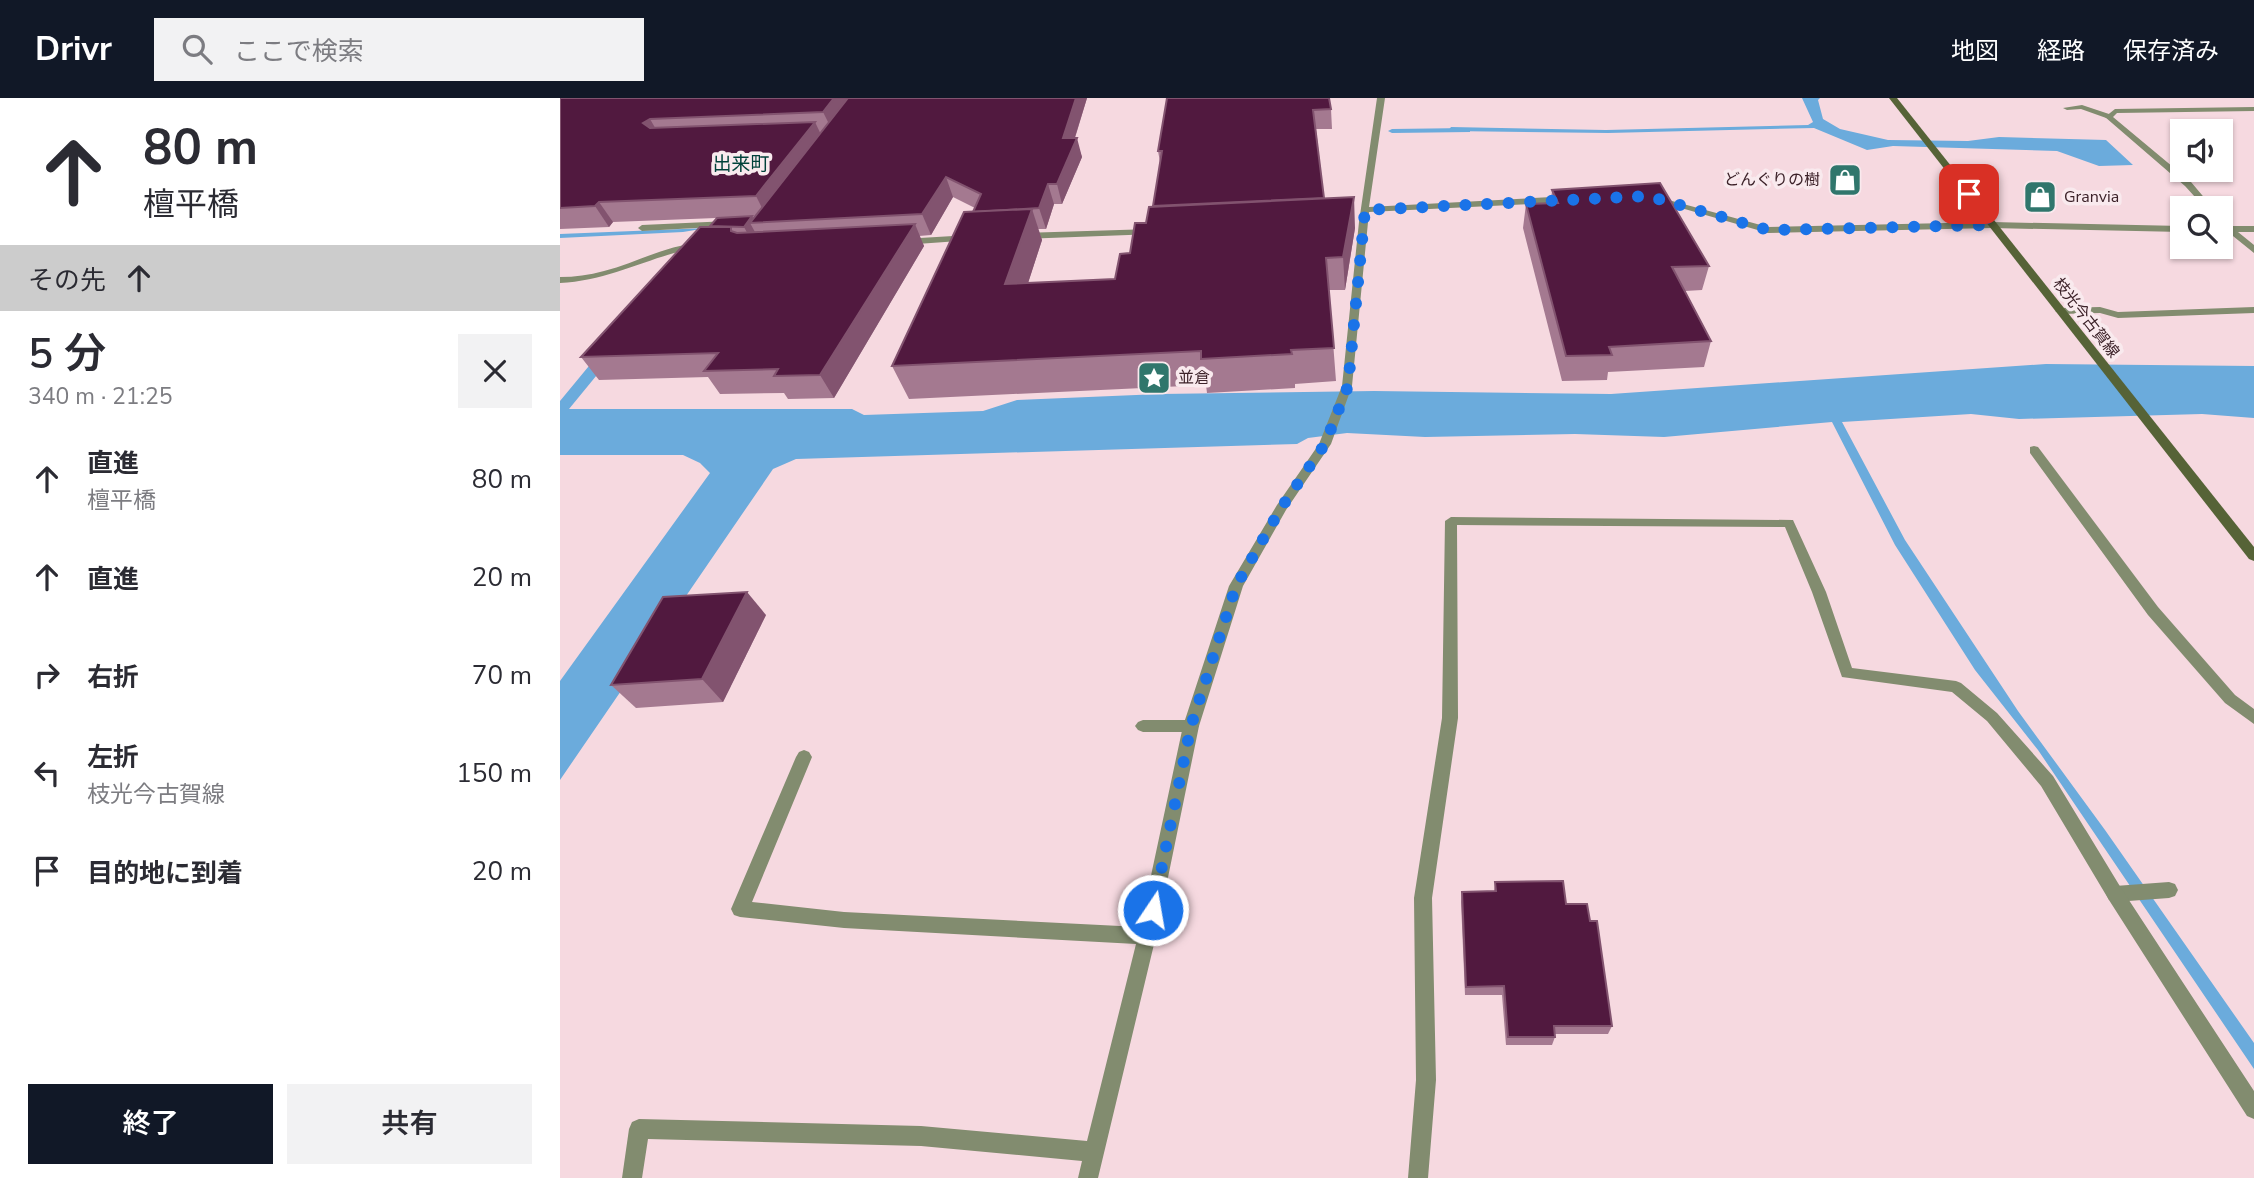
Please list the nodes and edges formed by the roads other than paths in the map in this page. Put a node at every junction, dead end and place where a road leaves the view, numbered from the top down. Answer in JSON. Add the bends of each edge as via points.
{"nodes":[{"id":1,"x":1381,"y":98,"type":"edge"},
{"id":2,"x":1893,"y":98,"type":"edge"},
{"id":3,"x":2067,"y":108,"type":"dead end"},
{"id":4,"x":2254,"y":109,"type":"edge"},
{"id":5,"x":2109,"y":117,"type":"junction"},
{"id":6,"x":1637,"y":196,"type":"edge"},
{"id":7,"x":2198,"y":196,"type":"edge"},
{"id":8,"x":1578,"y":198,"type":"edge"},
{"id":9,"x":1365,"y":210,"type":"junction"},
{"id":10,"x":1363,"y":222,"type":"junction"},
{"id":11,"x":744,"y":223,"type":"edge"},
{"id":12,"x":1350,"y":223,"type":"edge"},
{"id":13,"x":1992,"y":225,"type":"junction"},
{"id":14,"x":642,"y":228,"type":"dead end"},
{"id":15,"x":2170,"y":229,"type":"edge"},
{"id":16,"x":2233,"y":229,"type":"edge"},
{"id":17,"x":2254,"y":229,"type":"edge"},
{"id":18,"x":1166,"y":232,"type":"edge"},
{"id":19,"x":2233,"y":235,"type":"edge"},
{"id":20,"x":1012,"y":236,"type":"edge"},
{"id":21,"x":985,"y":237,"type":"edge"},
{"id":22,"x":896,"y":242,"type":"edge"},
{"id":23,"x":705,"y":245,"type":"edge"},
{"id":24,"x":2254,"y":250,"type":"edge"},
{"id":25,"x":560,"y":280,"type":"edge"},
{"id":26,"x":2254,"y":310,"type":"edge"},
{"id":27,"x":2060,"y":311,"type":"junction"},
{"id":28,"x":2034,"y":450,"type":"dead end"},
{"id":29,"x":2254,"y":556,"type":"edge"},
{"id":30,"x":2254,"y":718,"type":"edge"},
{"id":31,"x":1143,"y":726,"type":"dead end"},
{"id":32,"x":1191,"y":726,"type":"junction"},
{"id":33,"x":804,"y":757,"type":"dead end"},
{"id":34,"x":2169,"y":890,"type":"dead end"},
{"id":35,"x":2115,"y":894,"type":"junction"},
{"id":36,"x":1147,"y":936,"type":"junction"},
{"id":37,"x":2254,"y":1109,"type":"edge"},
{"id":38,"x":1096,"y":1152,"type":"junction"},
{"id":39,"x":632,"y":1178,"type":"edge"},
{"id":40,"x":1088,"y":1178,"type":"edge"},
{"id":41,"x":1418,"y":1178,"type":"edge"}],
"edges":[{"from":1,"to":9,"type":"street"},
{"from":2,"to":13,"type":"main road","name":"枝光今古賀線"},
{"from":3,"to":5,"type":"street","via":[[2082,107]]},
{"from":4,"to":5,"type":"street","via":[[2115,111]]},
{"from":5,"to":7,"type":"street"},
{"from":6,"to":13,"type":"street","via":[[1768,230]]},
{"from":8,"to":9,"type":"street"},
{"from":9,"to":10,"type":"street"},
{"from":10,"to":12,"type":"street"},
{"from":10,"to":32,"type":"street","via":[[1348,386],[1325,444],[1236,586]]},
{"from":11,"to":14,"type":"street"},
{"from":13,"to":15,"type":"street"},
{"from":13,"to":27,"type":"main road","name":"枝光今古賀線"},
{"from":16,"to":17,"type":"street"},
{"from":18,"to":20,"type":"street"},
{"from":19,"to":24,"type":"street"},
{"from":21,"to":22,"type":"street"},
{"from":23,"to":25,"type":"street","via":[[683,247],[609,273]]},
{"from":26,"to":27,"type":"street","via":[[2118,315],[2100,310]]},
{"from":27,"to":29,"type":"main road","name":"枝光今古賀線"},
{"from":28,"to":30,"type":"street","via":[[2153,611],[2230,698]]},
{"from":31,"to":32,"type":"street"},
{"from":32,"to":36,"type":"street"},
{"from":33,"to":36,"type":"street","via":[[740,909],[844,920]]},
{"from":34,"to":35,"type":"street"},
{"from":35,"to":37,"type":"street"},
{"from":35,"to":41,"type":"street","via":[[2046,780],[1992,717],[1956,687],[1847,673],[1789,523],[1451,521],[1450,718],[1423,898],[1426,1080]]},
{"from":36,"to":38,"type":"street"},
{"from":38,"to":39,"type":"street","via":[[920,1136],[639,1129]]},
{"from":38,"to":40,"type":"street"}]}
